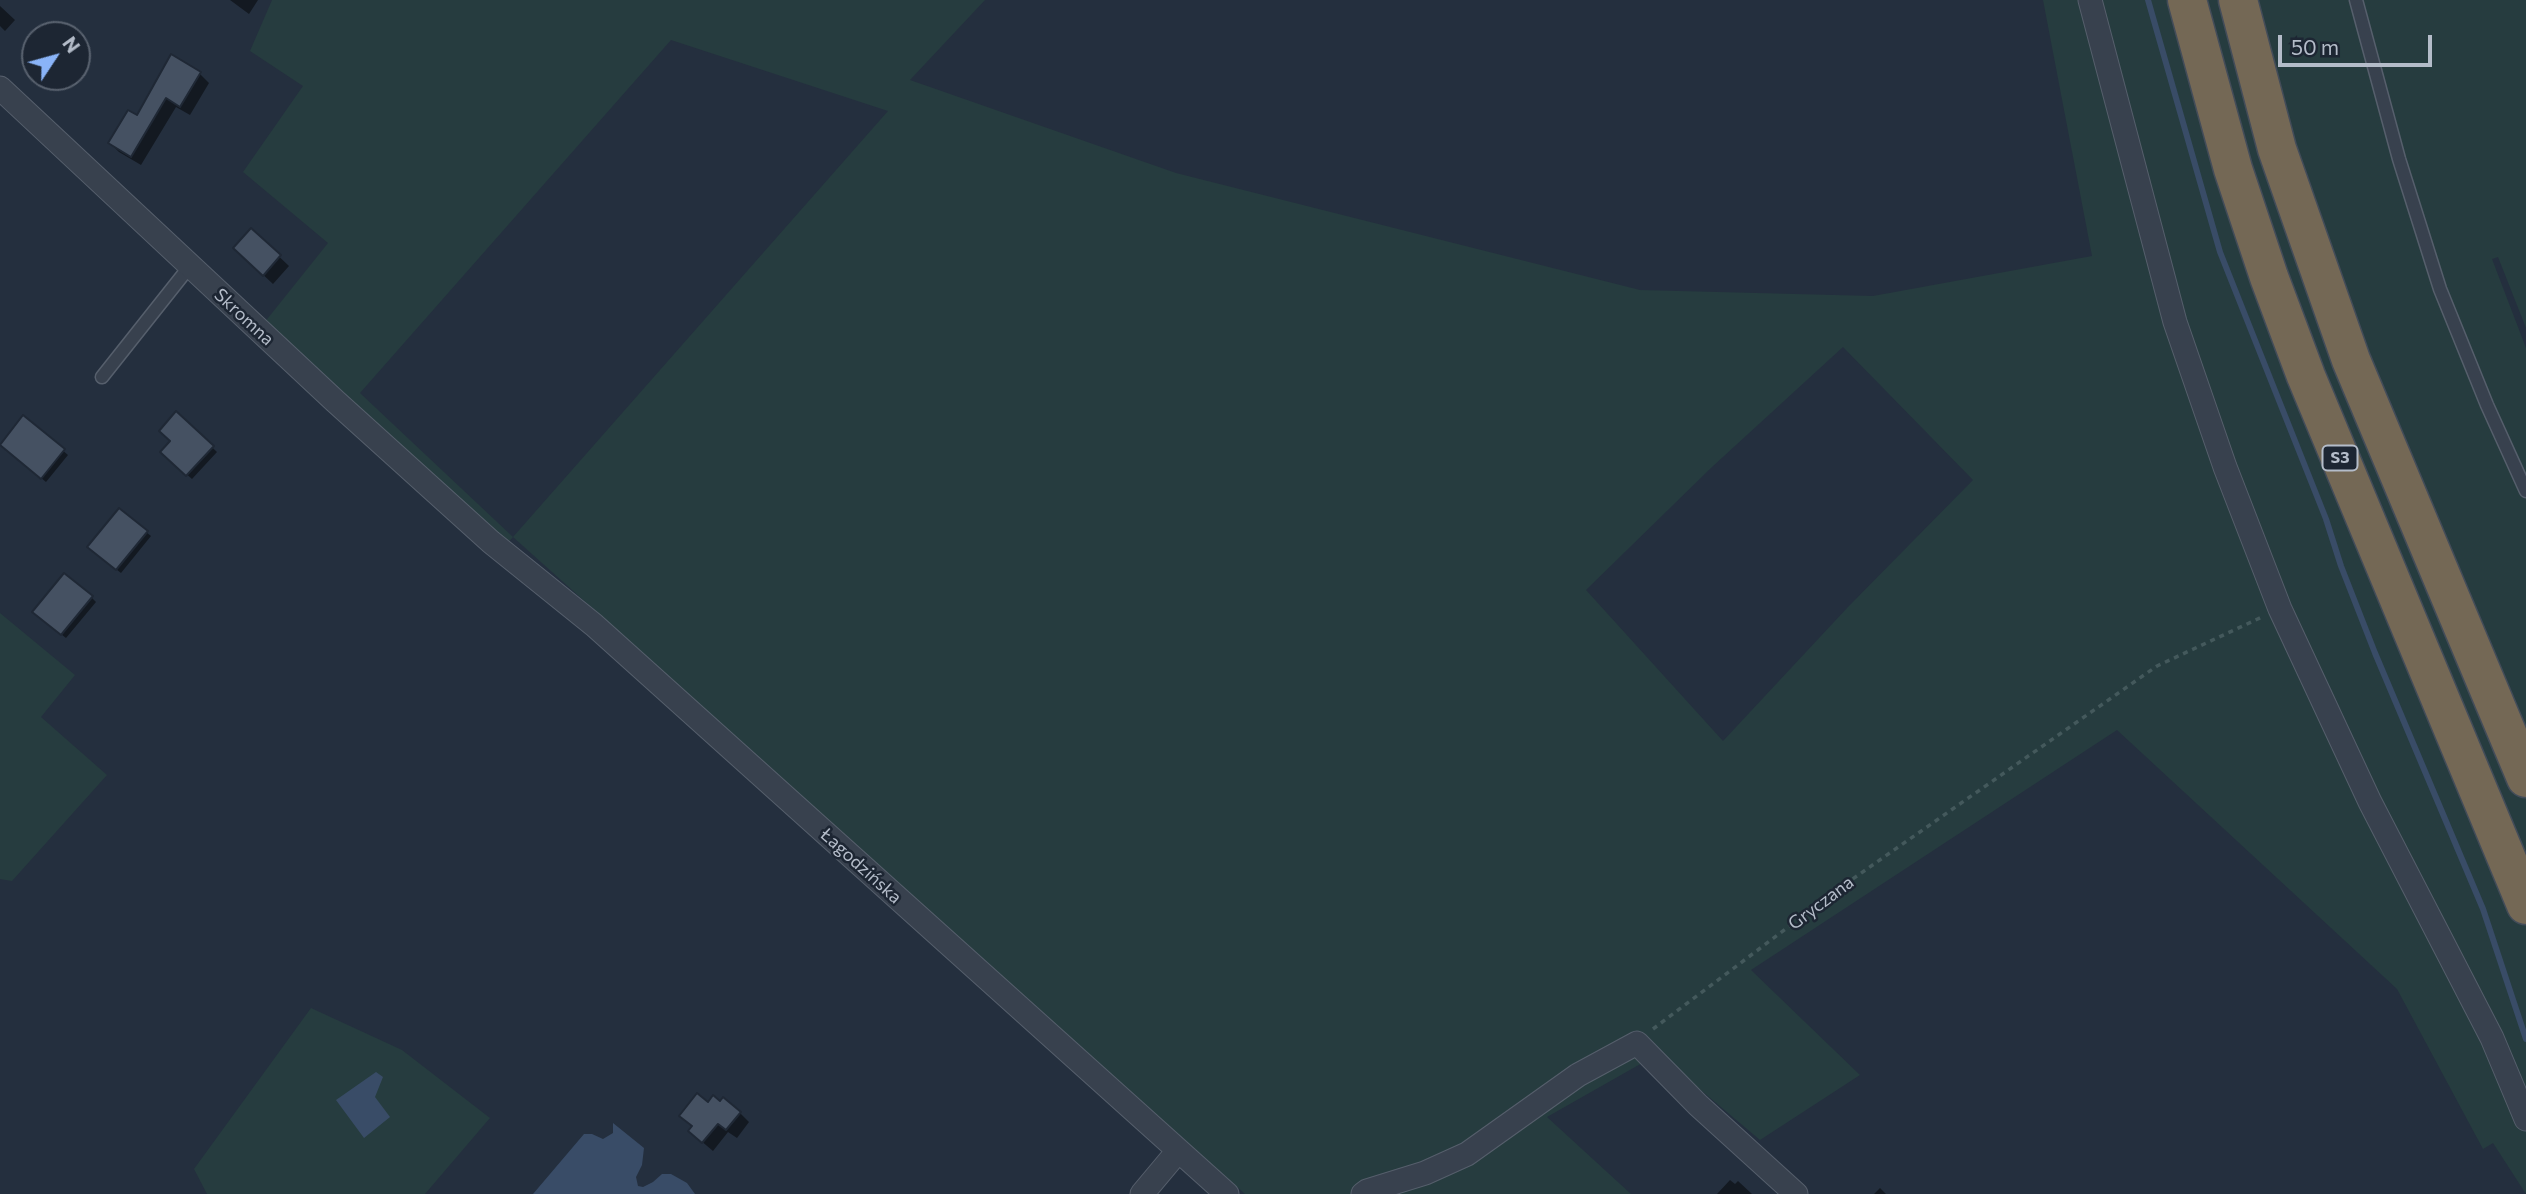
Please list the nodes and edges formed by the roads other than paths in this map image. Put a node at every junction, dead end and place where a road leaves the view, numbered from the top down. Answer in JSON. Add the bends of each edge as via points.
{"nodes":[{"id":1,"x":2090,"y":0,"type":"edge"},
{"id":2,"x":2187,"y":0,"type":"edge"},
{"id":3,"x":2238,"y":0,"type":"edge"},
{"id":4,"x":2356,"y":0,"type":"edge"},
{"id":5,"x":0,"y":88,"type":"edge"},
{"id":6,"x":190,"y":266,"type":"junction"},
{"id":7,"x":102,"y":377,"type":"dead end"},
{"id":8,"x":2526,"y":491,"type":"edge"},
{"id":9,"x":491,"y":542,"type":"joint"},
{"id":10,"x":2526,"y":778,"type":"edge"},
{"id":11,"x":2526,"y":905,"type":"edge"},
{"id":12,"x":2526,"y":1119,"type":"edge"},
{"id":13,"x":1178,"y":1151,"type":"junction"},
{"id":14,"x":1142,"y":1194,"type":"edge"},
{"id":15,"x":1227,"y":1194,"type":"edge"},
{"id":16,"x":1363,"y":1194,"type":"edge"},
{"id":17,"x":1796,"y":1194,"type":"edge"}],
"edges":[{"from":1,"to":12,"type":"street","via":[[2175,321],[2280,609],[2370,802],[2492,1038]]},
{"from":2,"to":11,"type":"highway","number":"S3","via":[[2233,169],[2301,363]]},
{"from":3,"to":10,"type":"highway","number":"S3","via":[[2277,149],[2351,360]]},
{"from":4,"to":8,"type":"lane","via":[[2440,289]]},
{"from":5,"to":6,"type":"street","name":"Skromna"},
{"from":6,"to":7,"type":"lane"},
{"from":6,"to":9,"type":"street","name":"Skromna"},
{"from":9,"to":13,"type":"street","name":"Łagodzińska","via":[[594,625]]},
{"from":13,"to":14,"type":"street"},
{"from":13,"to":15,"type":"street","name":"Łagodzińska"},
{"from":16,"to":17,"type":"street","via":[[1467,1154],[1578,1075],[1637,1043]]}]}
